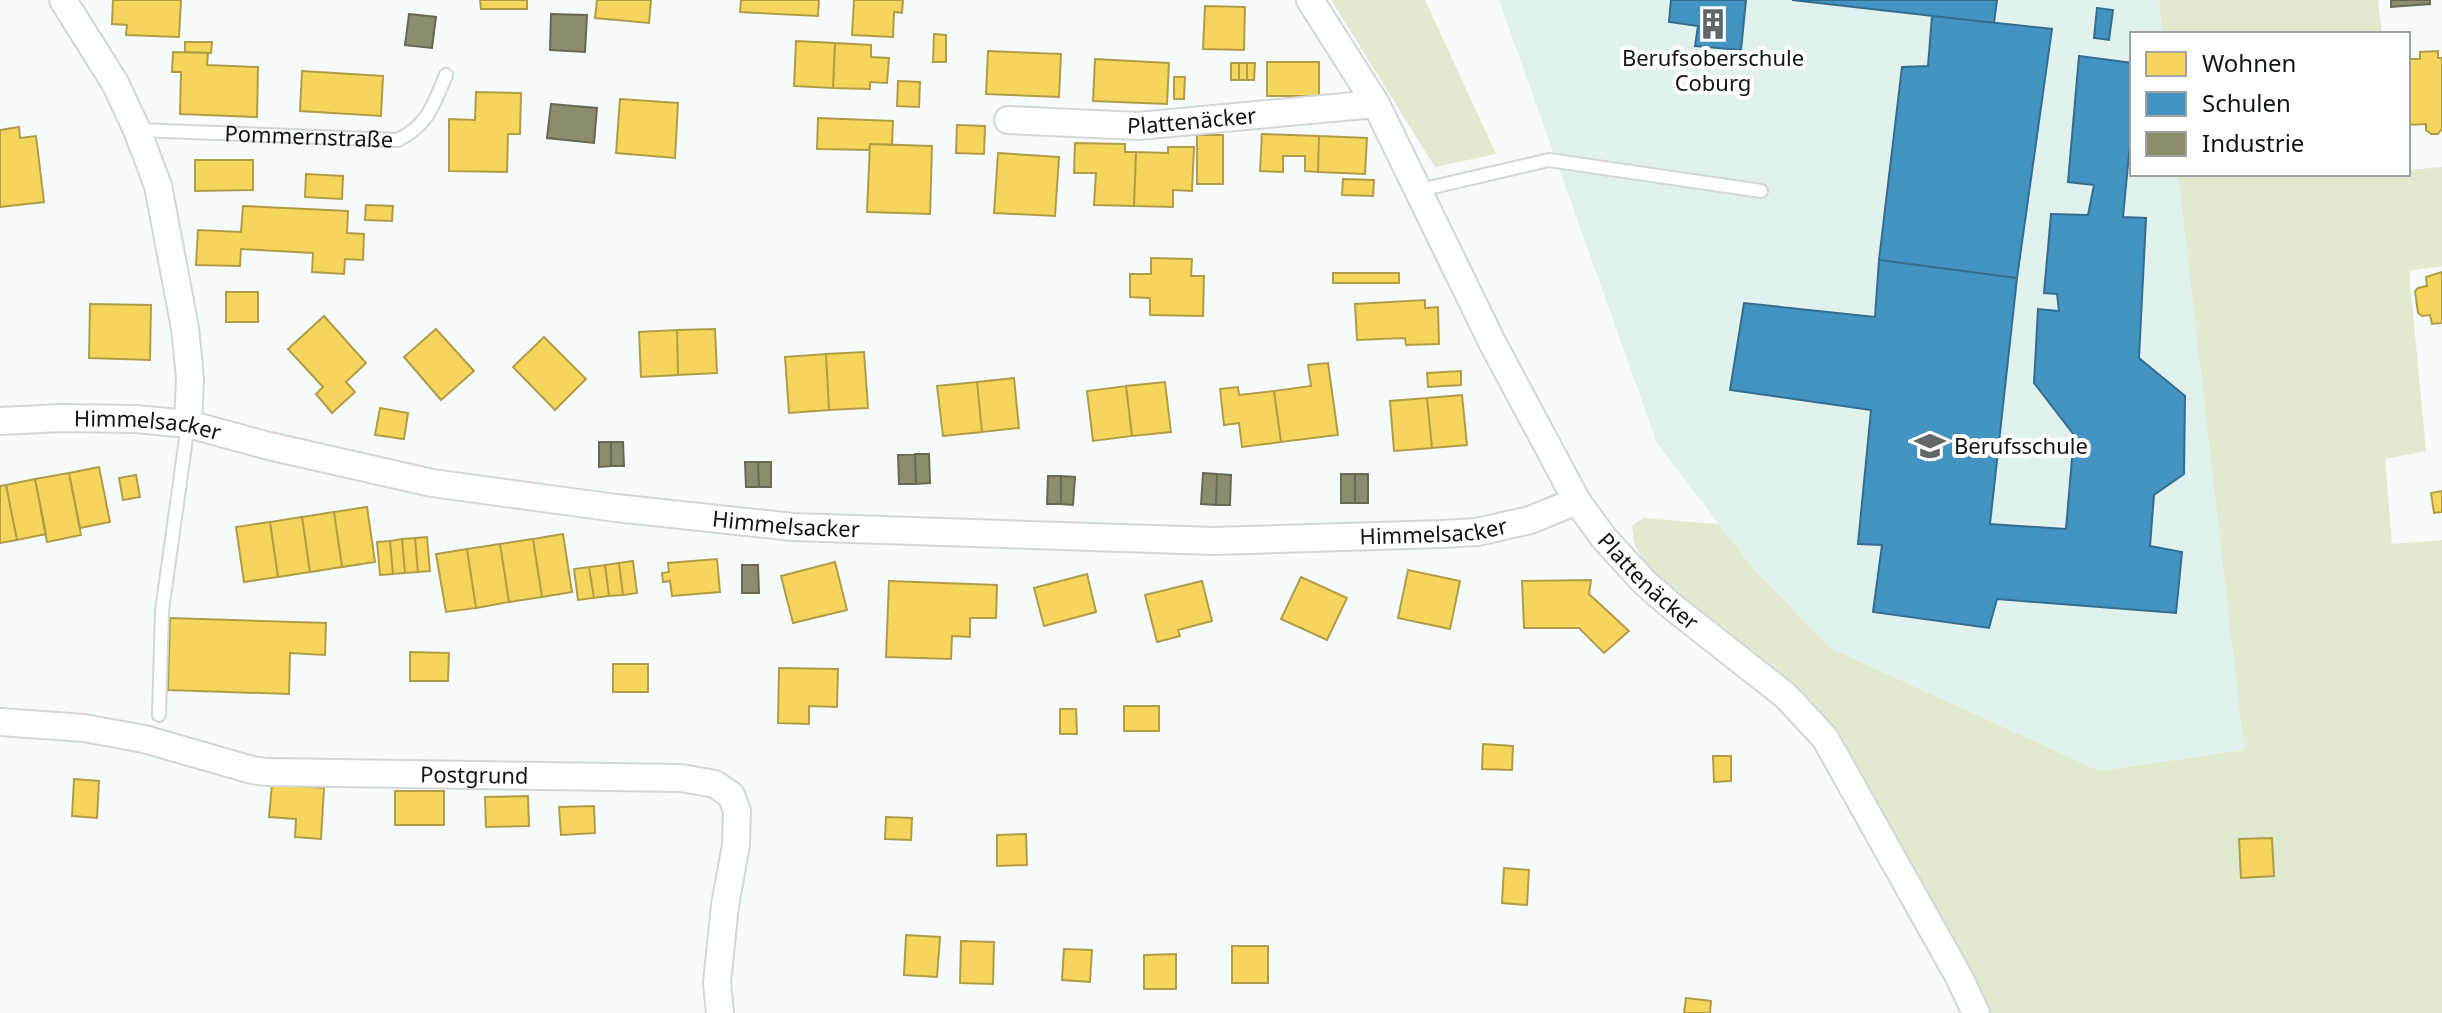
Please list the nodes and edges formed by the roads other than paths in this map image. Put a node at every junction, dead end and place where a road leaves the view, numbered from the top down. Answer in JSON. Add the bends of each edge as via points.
{"nodes":[{"id":1,"x":63,"y":0,"type":"edge"},
{"id":2,"x":1310,"y":0,"type":"edge"},
{"id":3,"x":446,"y":75,"type":"dead end"},
{"id":4,"x":1376,"y":104,"type":"junction"},
{"id":5,"x":1008,"y":120,"type":"dead end"},
{"id":6,"x":137,"y":130,"type":"junction"},
{"id":7,"x":1420,"y":190,"type":"junction"},
{"id":8,"x":1761,"y":191,"type":"dead end"},
{"id":9,"x":0,"y":421,"type":"edge"},
{"id":10,"x":188,"y":424,"type":"junction"},
{"id":11,"x":1577,"y":501,"type":"junction"},
{"id":12,"x":159,"y":715,"type":"dead end"},
{"id":13,"x":0,"y":722,"type":"edge"},
{"id":14,"x":720,"y":1013,"type":"edge"},
{"id":15,"x":1976,"y":1013,"type":"edge"}],
"edges":[{"from":1,"to":6,"type":"street","via":[[115,83]]},
{"from":2,"to":4,"type":"street","name":"Plattenäcker"},
{"from":3,"to":6,"type":"lane","name":"Pommernstraße","via":[[430,114],[398,140]]},
{"from":4,"to":5,"type":"street","name":"Plattenäcker","via":[[1138,126]]},
{"from":4,"to":7,"type":"street","name":"Plattenäcker"},
{"from":6,"to":10,"type":"street","via":[[158,186],[183,314],[190,378]]},
{"from":7,"to":8,"type":"lane","via":[[1549,160]]},
{"from":7,"to":11,"type":"street","name":"Plattenäcker","via":[[1492,342]]},
{"from":9,"to":10,"type":"street","name":"Himmelsacker","via":[[76,418]]},
{"from":10,"to":11,"type":"street","name":"Himmelsacker","via":[[432,483],[793,527],[1214,541],[1441,534],[1530,520]]},
{"from":10,"to":12,"type":"lane","via":[[162,611]]},
{"from":11,"to":15,"type":"street","name":"Plattenäcker","via":[[1645,583],[1786,696],[1825,738]]},
{"from":13,"to":14,"type":"street","name":"Postgrund","via":[[144,739],[267,772],[681,778],[715,784],[731,795],[737,811],[717,983]]}]}
